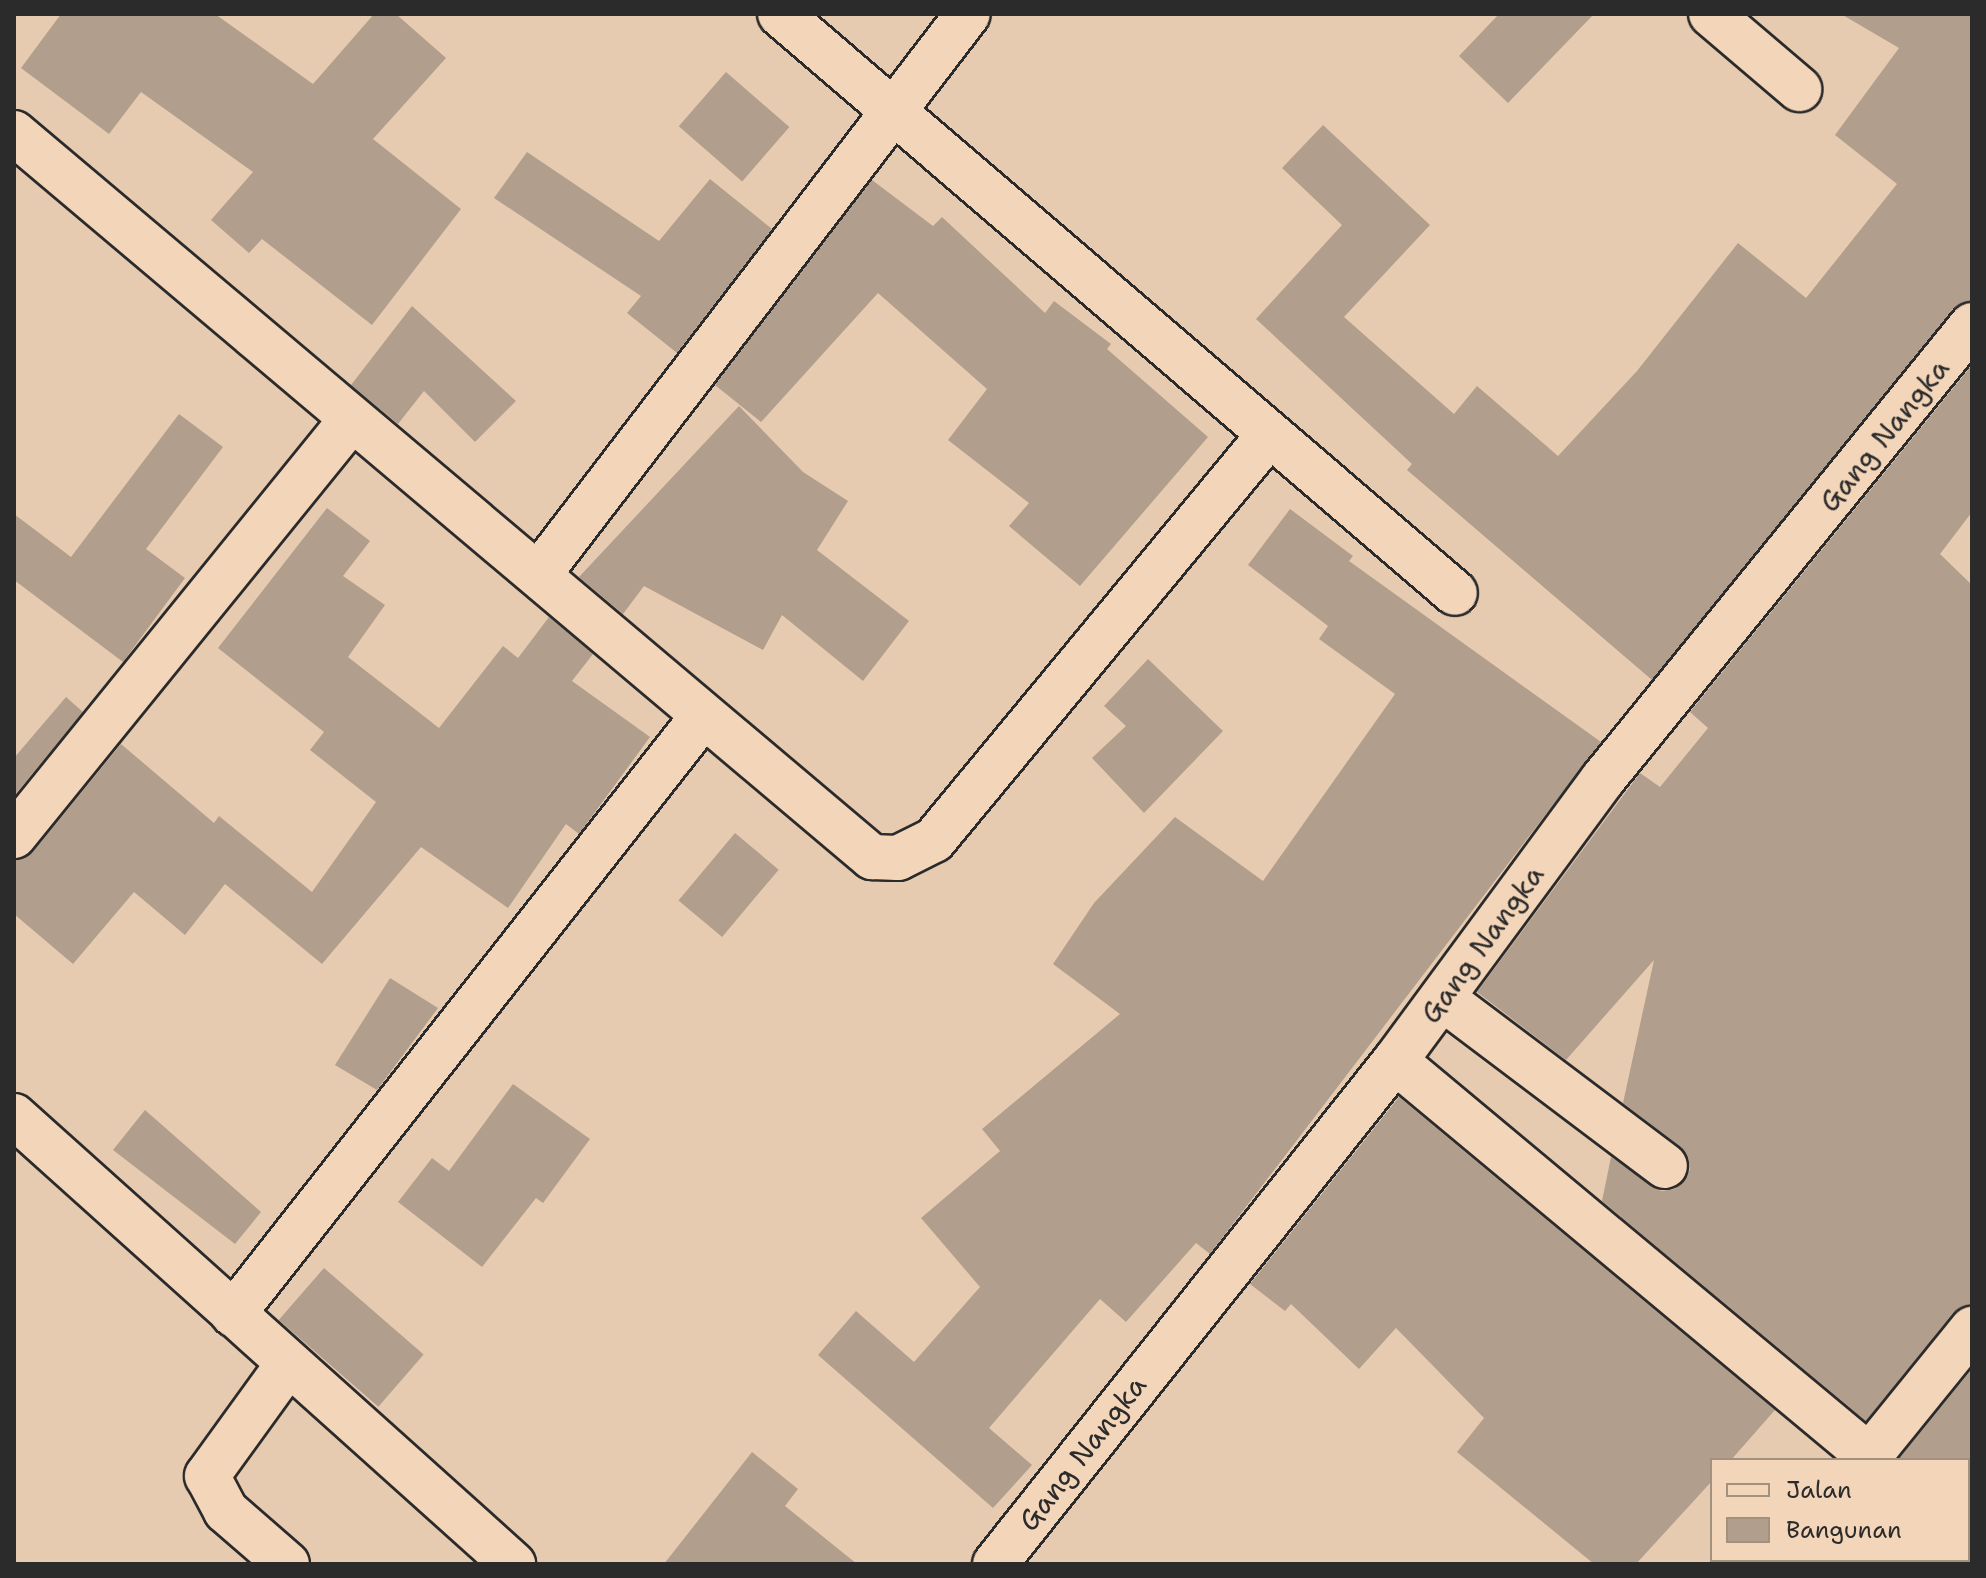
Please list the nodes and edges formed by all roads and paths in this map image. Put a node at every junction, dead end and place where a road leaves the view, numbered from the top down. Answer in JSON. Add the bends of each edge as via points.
{"nodes":[{"id":1,"x":780,"y":14,"type":"edge"},
{"id":2,"x":968,"y":14,"type":"edge"},
{"id":3,"x":1711,"y":14,"type":"edge"},
{"id":4,"x":1799,"y":89,"type":"dead end"},
{"id":5,"x":891,"y":110,"type":"junction"},
{"id":6,"x":14,"y":133,"type":"edge"},
{"id":7,"x":1972,"y":325,"type":"edge"},
{"id":8,"x":351,"y":420,"type":"junction"},
{"id":9,"x":1269,"y":435,"type":"junction"},
{"id":10,"x":539,"y":574,"type":"junction"},
{"id":11,"x":1455,"y":593,"type":"dead end"},
{"id":12,"x":703,"y":716,"type":"junction"},
{"id":13,"x":14,"y":836,"type":"edge"},
{"id":14,"x":1442,"y":998,"type":"junction"},
{"id":15,"x":1395,"y":1061,"type":"junction"},
{"id":16,"x":14,"y":1116,"type":"edge"},
{"id":17,"x":1665,"y":1166,"type":"dead end"},
{"id":18,"x":233,"y":1314,"type":"junction"},
{"id":19,"x":1972,"y":1329,"type":"edge"},
{"id":20,"x":288,"y":1364,"type":"junction"},
{"id":21,"x":1868,"y":1458,"type":"edge"},
{"id":22,"x":287,"y":1564,"type":"edge"},
{"id":23,"x":513,"y":1564,"type":"edge"},
{"id":24,"x":995,"y":1564,"type":"edge"}],
"edges":[{"from":1,"to":5,"type":"street"},
{"from":2,"to":5,"type":"street"},
{"from":3,"to":4,"type":"street"},
{"from":5,"to":9,"type":"street"},
{"from":5,"to":10,"type":"street"},
{"from":6,"to":8,"type":"street"},
{"from":7,"to":14,"type":"street","name":"Gang Nangka","via":[[1603,779]]},
{"from":8,"to":10,"type":"street"},
{"from":8,"to":13,"type":"street"},
{"from":9,"to":11,"type":"street"},
{"from":9,"to":12,"type":"street","via":[[934,840],[910,854],[859,851]]},
{"from":10,"to":12,"type":"street"},
{"from":12,"to":18,"type":"street"},
{"from":14,"to":15,"type":"street","name":"Gang Nangka"},
{"from":14,"to":17,"type":"street"},
{"from":15,"to":21,"type":"street"},
{"from":15,"to":24,"type":"street","name":"Gang Nangka"},
{"from":16,"to":18,"type":"street"},
{"from":18,"to":20,"type":"street"},
{"from":19,"to":21,"type":"street"},
{"from":20,"to":22,"type":"street","via":[[207,1476],[226,1511]]},
{"from":20,"to":23,"type":"street"}]}
